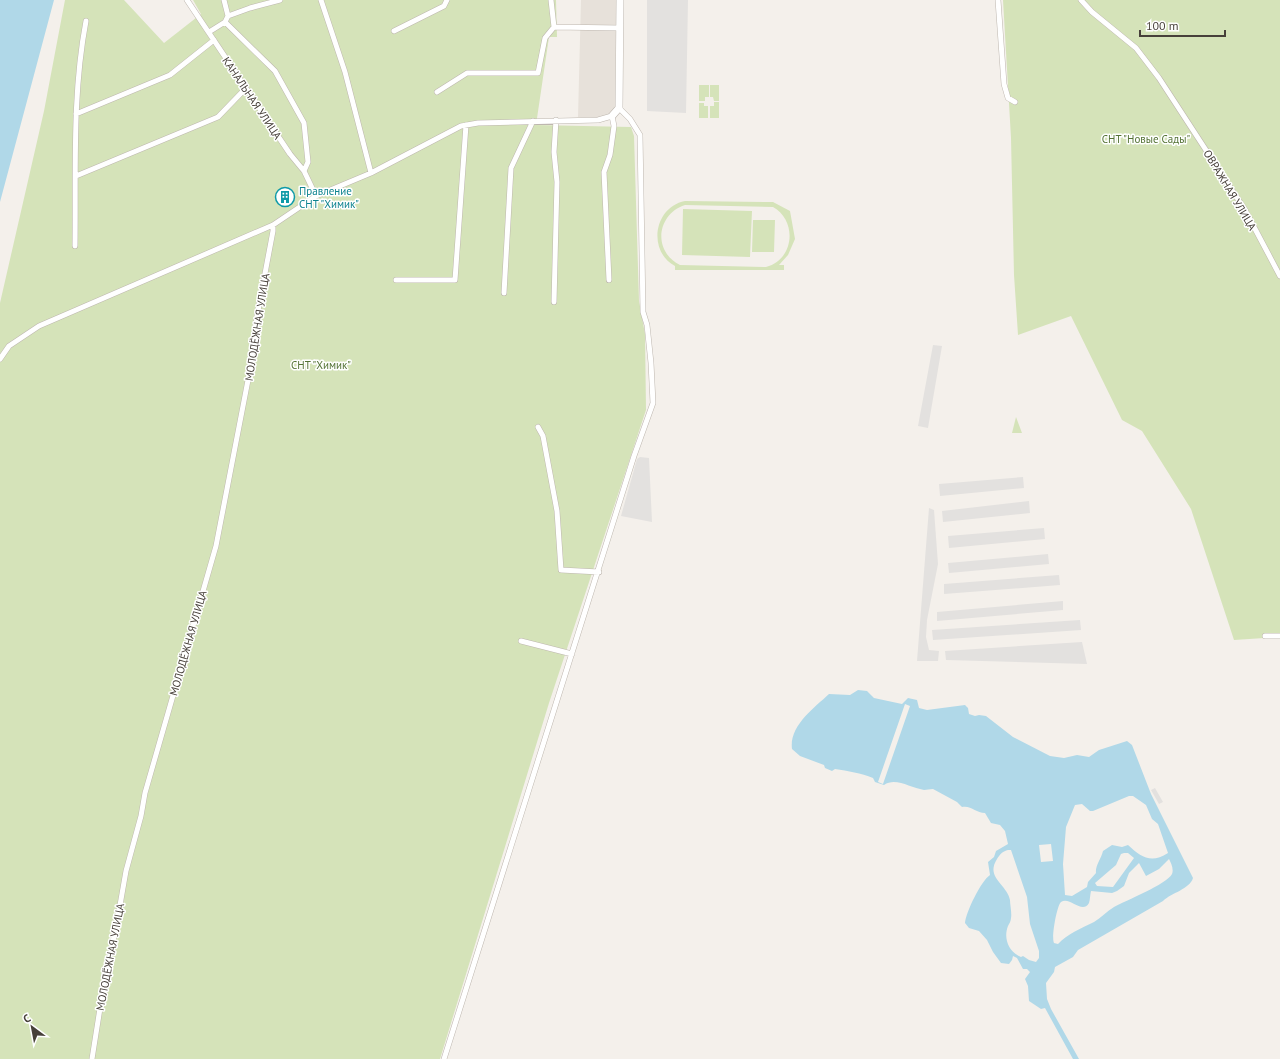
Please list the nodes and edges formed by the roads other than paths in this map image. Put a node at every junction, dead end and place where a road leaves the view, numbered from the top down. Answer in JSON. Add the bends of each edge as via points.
{"nodes":[{"id":1,"x":187,"y":0,"type":"edge"},
{"id":2,"x":224,"y":0,"type":"edge"},
{"id":3,"x":280,"y":0,"type":"edge"},
{"id":4,"x":321,"y":0,"type":"edge"},
{"id":5,"x":447,"y":0,"type":"edge"},
{"id":6,"x":551,"y":0,"type":"edge"},
{"id":7,"x":620,"y":0,"type":"edge"},
{"id":8,"x":998,"y":0,"type":"edge"},
{"id":9,"x":1081,"y":0,"type":"edge"},
{"id":10,"x":228,"y":16,"type":"junction"},
{"id":11,"x":86,"y":21,"type":"dead end"},
{"id":12,"x":225,"y":22,"type":"junction"},
{"id":13,"x":554,"y":27,"type":"junction"},
{"id":14,"x":620,"y":28,"type":"junction"},
{"id":15,"x":394,"y":31,"type":"dead end"},
{"id":16,"x":209,"y":32,"type":"junction"},
{"id":17,"x":214,"y":40,"type":"junction"},
{"id":18,"x":246,"y":88,"type":"junction"},
{"id":19,"x":438,"y":92,"type":"dead end"},
{"id":20,"x":1015,"y":102,"type":"dead end"},
{"id":21,"x":619,"y":108,"type":"junction"},
{"id":22,"x":76,"y":114,"type":"junction"},
{"id":23,"x":612,"y":116,"type":"junction"},
{"id":24,"x":556,"y":120,"type":"junction"},
{"id":25,"x":533,"y":121,"type":"junction"},
{"id":26,"x":466,"y":125,"type":"junction"},
{"id":27,"x":304,"y":171,"type":"junction"},
{"id":28,"x":371,"y":173,"type":"junction"},
{"id":29,"x":76,"y":176,"type":"junction"},
{"id":30,"x":316,"y":196,"type":"junction"},
{"id":31,"x":273,"y":225,"type":"junction"},
{"id":32,"x":75,"y":246,"type":"dead end"},
{"id":33,"x":1280,"y":276,"type":"edge"},
{"id":34,"x":396,"y":280,"type":"dead end"},
{"id":35,"x":609,"y":280,"type":"dead end"},
{"id":36,"x":504,"y":293,"type":"dead end"},
{"id":37,"x":554,"y":302,"type":"dead end"},
{"id":38,"x":0,"y":359,"type":"edge"},
{"id":39,"x":538,"y":427,"type":"dead end"},
{"id":40,"x":599,"y":572,"type":"junction"},
{"id":41,"x":1265,"y":636,"type":"dead end"},
{"id":42,"x":1280,"y":636,"type":"edge"},
{"id":43,"x":521,"y":641,"type":"dead end"},
{"id":44,"x":572,"y":654,"type":"junction"},
{"id":45,"x":92,"y":1059,"type":"edge"},
{"id":46,"x":444,"y":1059,"type":"edge"}],
"edges":[{"from":1,"to":16,"type":"street","name":"КАНАЛЬНАЯ УЛИЦА"},
{"from":2,"to":10,"type":"street"},
{"from":3,"to":10,"type":"street"},
{"from":4,"to":28,"type":"street","via":[[346,72]]},
{"from":5,"to":15,"type":"street","via":[[444,6]]},
{"from":6,"to":13,"type":"street"},
{"from":7,"to":14,"type":"street"},
{"from":8,"to":20,"type":"street","via":[[1004,84],[1008,98]]},
{"from":9,"to":33,"type":"street","name":"ОВРАЖНАЯ УЛИЦА","via":[[1136,48],[1159,78],[1245,210]]},
{"from":10,"to":12,"type":"street"},
{"from":11,"to":22,"type":"street","via":[[81,45]]},
{"from":12,"to":16,"type":"street"},
{"from":12,"to":27,"type":"street","via":[[275,71],[304,123],[308,156]]},
{"from":13,"to":14,"type":"street"},
{"from":13,"to":19,"type":"street","via":[[545,38],[538,73],[467,74]]},
{"from":14,"to":21,"type":"street"},
{"from":16,"to":17,"type":"street","name":"КАНАЛЬНАЯ УЛИЦА"},
{"from":17,"to":18,"type":"street","name":"КАНАЛЬНАЯ УЛИЦА"},
{"from":17,"to":22,"type":"street","via":[[170,75]]},
{"from":18,"to":27,"type":"street","name":"КАНАЛЬНАЯ УЛИЦА"},
{"from":18,"to":29,"type":"street","via":[[218,117]]},
{"from":21,"to":23,"type":"street"},
{"from":21,"to":40,"type":"street","via":[[640,135],[643,312],[647,325],[653,403]]},
{"from":22,"to":29,"type":"street"},
{"from":23,"to":24,"type":"street","via":[[598,120]]},
{"from":23,"to":35,"type":"street","via":[[614,126],[610,155],[604,172]]},
{"from":24,"to":25,"type":"street"},
{"from":24,"to":37,"type":"street"},
{"from":25,"to":26,"type":"street"},
{"from":25,"to":36,"type":"street","via":[[511,168]]},
{"from":26,"to":28,"type":"street"},
{"from":26,"to":34,"type":"street","via":[[455,280]]},
{"from":27,"to":30,"type":"street","name":"КАНАЛЬНАЯ УЛИЦА"},
{"from":28,"to":30,"type":"street"},
{"from":29,"to":32,"type":"street"},
{"from":30,"to":31,"type":"street"},
{"from":31,"to":38,"type":"street","via":[[39,326],[8,346]]},
{"from":31,"to":45,"type":"street","name":"МОЛОДЁЖНАЯ УЛИЦА","via":[[249,375],[216,546],[126,870]]},
{"from":39,"to":40,"type":"street","via":[[543,436],[557,510],[561,570]]},
{"from":40,"to":44,"type":"street"},
{"from":41,"to":42,"type":"street"},
{"from":43,"to":44,"type":"street"},
{"from":44,"to":46,"type":"street"}]}
